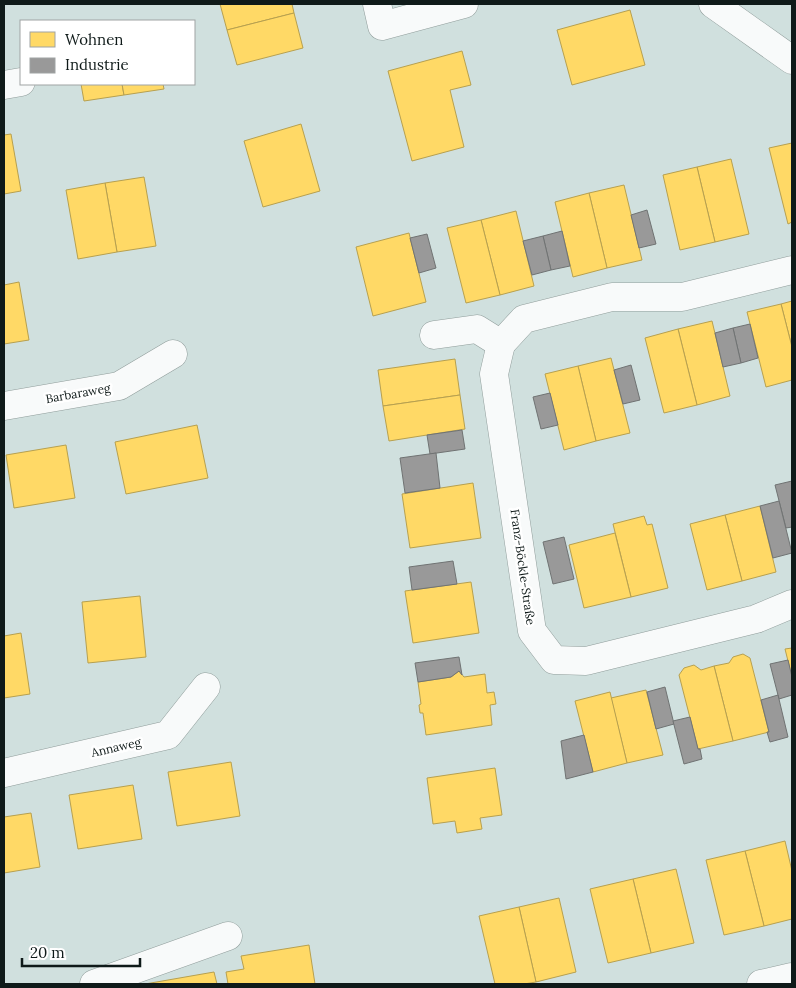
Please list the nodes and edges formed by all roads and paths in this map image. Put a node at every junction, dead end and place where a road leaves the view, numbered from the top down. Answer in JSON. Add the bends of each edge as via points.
{"nodes":[{"id":1,"x":377,"y":4,"type":"edge"},
{"id":2,"x":464,"y":4,"type":"edge"},
{"id":3,"x":713,"y":4,"type":"edge"},
{"id":4,"x":792,"y":60,"type":"edge"},
{"id":5,"x":20,"y":82,"type":"edge"},
{"id":6,"x":4,"y":85,"type":"edge"},
{"id":7,"x":792,"y":270,"type":"edge"},
{"id":8,"x":434,"y":335,"type":"dead end"},
{"id":9,"x":501,"y":344,"type":"junction"},
{"id":10,"x":173,"y":354,"type":"dead end"},
{"id":11,"x":4,"y":406,"type":"edge"},
{"id":12,"x":792,"y":604,"type":"edge"},
{"id":13,"x":206,"y":687,"type":"dead end"},
{"id":14,"x":4,"y":773,"type":"edge"},
{"id":15,"x":228,"y":936,"type":"dead end"},
{"id":16,"x":792,"y":977,"type":"edge"},
{"id":17,"x":94,"y":984,"type":"edge"},
{"id":18,"x":762,"y":984,"type":"edge"}],
"edges":[{"from":1,"to":2,"type":"street","via":[[382,26]]},
{"from":3,"to":4,"type":"street"},
{"from":5,"to":6,"type":"street"},
{"from":7,"to":9,"type":"street","name":"Franz-Böckle-Straße","via":[[682,297],[612,297],[524,319]]},
{"from":8,"to":9,"type":"street","via":[[477,329]]},
{"from":9,"to":12,"type":"street","name":"Franz-Böckle-Straße","via":[[494,374],[532,631],[554,660],[586,661],[756,619]]},
{"from":10,"to":11,"type":"street","name":"Barbaraweg","via":[[118,386]]},
{"from":13,"to":14,"type":"street","name":"Annaweg","via":[[168,735]]},
{"from":15,"to":17,"type":"street"},
{"from":16,"to":18,"type":"street"}]}
